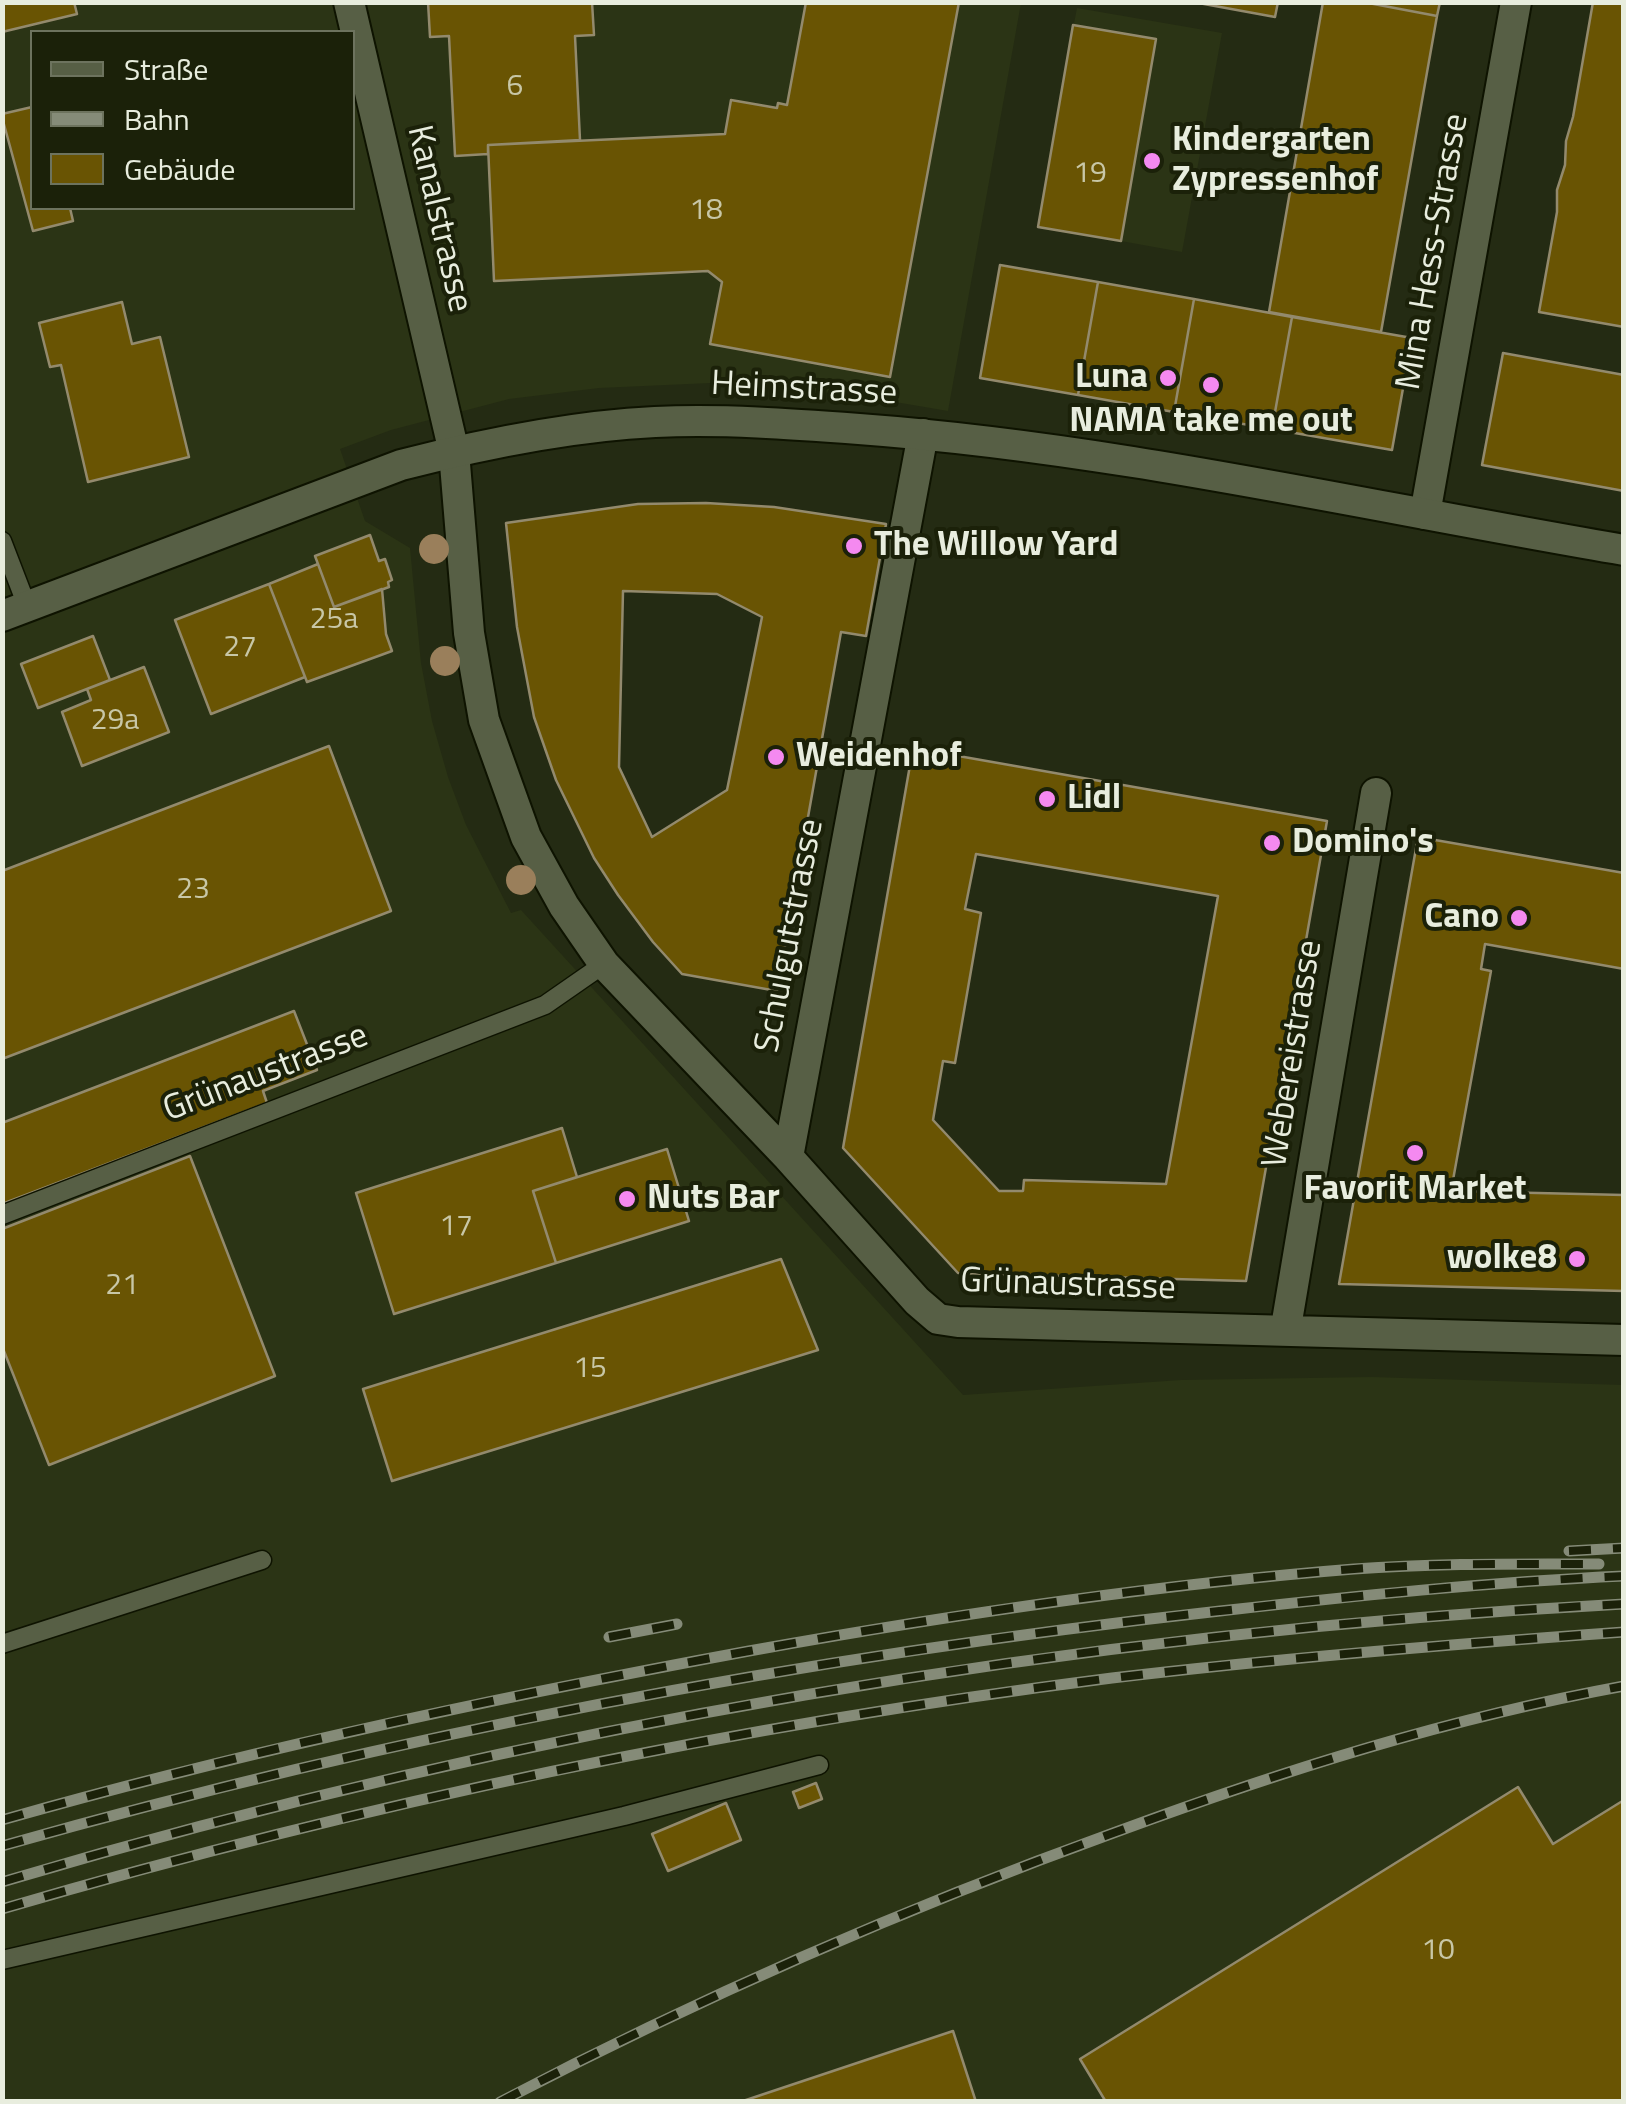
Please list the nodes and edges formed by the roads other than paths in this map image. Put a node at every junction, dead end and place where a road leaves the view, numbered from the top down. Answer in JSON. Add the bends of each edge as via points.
{"nodes":[{"id":1,"x":349,"y":2,"type":"edge"},
{"id":2,"x":1516,"y":2,"type":"edge"},
{"id":3,"x":923,"y":434,"type":"junction"},
{"id":4,"x":454,"y":452,"type":"junction"},
{"id":5,"x":1425,"y":514,"type":"junction"},
{"id":6,"x":2,"y":541,"type":"edge"},
{"id":7,"x":1624,"y":550,"type":"edge"},
{"id":8,"x":15,"y":611,"type":"edge"},
{"id":9,"x":1376,"y":793,"type":"dead end"},
{"id":10,"x":604,"y":964,"type":"junction"},
{"id":11,"x":788,"y":1157,"type":"junction"},
{"id":12,"x":2,"y":1215,"type":"edge"},
{"id":13,"x":1286,"y":1327,"type":"junction"},
{"id":14,"x":1624,"y":1340,"type":"edge"},
{"id":15,"x":262,"y":1560,"type":"dead end"},
{"id":16,"x":2,"y":1644,"type":"edge"},
{"id":17,"x":819,"y":1766,"type":"dead end"},
{"id":18,"x":2,"y":1960,"type":"edge"}],
"edges":[{"from":1,"to":4,"type":"street","name":"Kanalstrasse"},
{"from":2,"to":5,"type":"street","name":"Mina Hess-Strasse"},
{"from":3,"to":4,"type":"street","name":"Heimstrasse","via":[[653,422]]},
{"from":3,"to":5,"type":"street","name":"Heimstrasse","via":[[1018,444]]},
{"from":3,"to":11,"type":"street","name":"Schulgutstrasse"},
{"from":4,"to":8,"type":"street","name":"Heimstrasse","via":[[333,488]]},
{"from":4,"to":10,"type":"street","name":"Grünaustrasse","via":[[469,633],[484,720],[526,836]]},
{"from":5,"to":7,"type":"street","name":"Heimstrasse"},
{"from":6,"to":8,"type":"lane"},
{"from":9,"to":13,"type":"street","name":"Webereistrasse"},
{"from":10,"to":11,"type":"street","name":"Grünaustrasse"},
{"from":10,"to":12,"type":"lane","name":"Grünaustrasse","via":[[546,1005]]},
{"from":11,"to":13,"type":"street","name":"Grünaustrasse","via":[[938,1320]]},
{"from":13,"to":14,"type":"street","name":"Grünaustrasse"},
{"from":15,"to":16,"type":"lane"},
{"from":17,"to":18,"type":"lane"}]}
